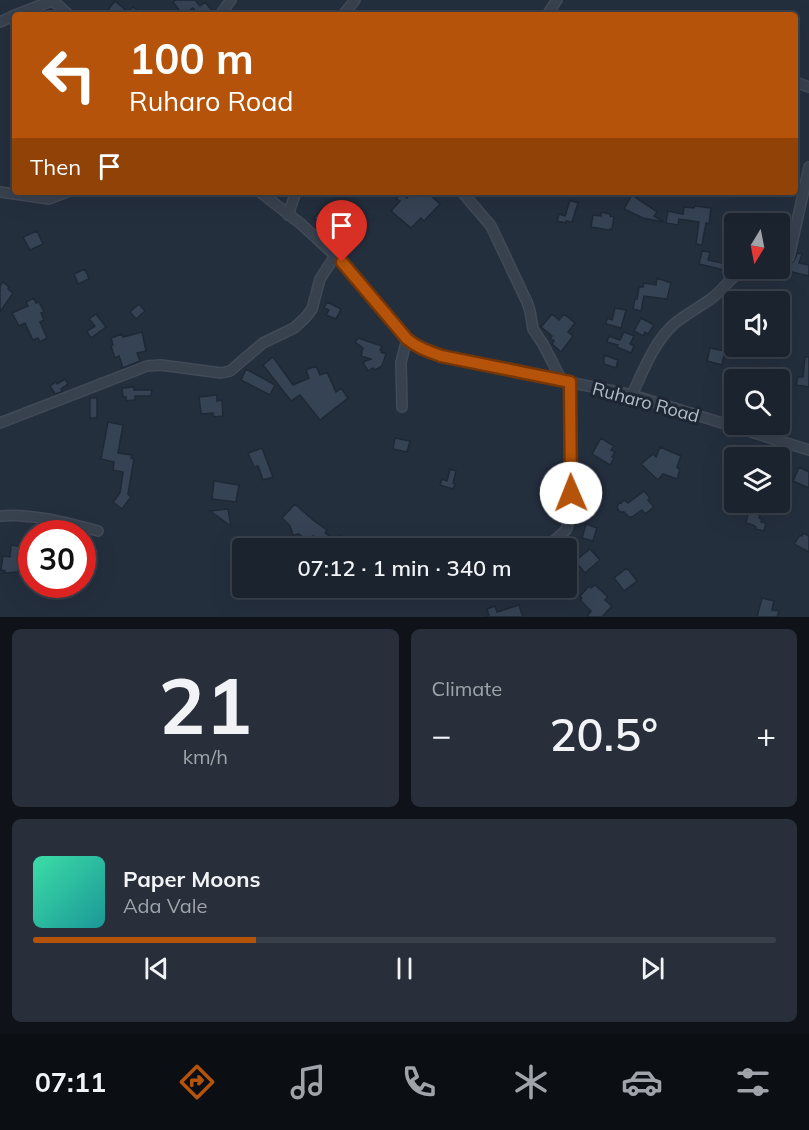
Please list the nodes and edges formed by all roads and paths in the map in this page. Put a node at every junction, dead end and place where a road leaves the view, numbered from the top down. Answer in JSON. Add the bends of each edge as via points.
{"nodes":[{"id":1,"x":53,"y":0,"type":"edge"},
{"id":2,"x":355,"y":0,"type":"edge"},
{"id":3,"x":22,"y":12,"type":"edge"},
{"id":4,"x":66,"y":12,"type":"edge"},
{"id":5,"x":345,"y":12,"type":"edge"},
{"id":6,"x":809,"y":167,"type":"edge"},
{"id":7,"x":21,"y":195,"type":"edge"},
{"id":8,"x":59,"y":195,"type":"edge"},
{"id":9,"x":264,"y":195,"type":"edge"},
{"id":10,"x":295,"y":195,"type":"edge"},
{"id":11,"x":465,"y":195,"type":"edge"},
{"id":12,"x":288,"y":215,"type":"junction"},
{"id":13,"x":790,"y":252,"type":"edge"},
{"id":14,"x":335,"y":255,"type":"junction"},
{"id":15,"x":731,"y":279,"type":"edge"},
{"id":16,"x":407,"y":339,"type":"junction"},
{"id":17,"x":566,"y":382,"type":"junction"},
{"id":18,"x":632,"y":395,"type":"junction"},
{"id":19,"x":402,"y":407,"type":"dead end"},
{"id":20,"x":0,"y":423,"type":"edge"},
{"id":21,"x":809,"y":450,"type":"edge"},
{"id":22,"x":0,"y":516,"type":"edge"},
{"id":23,"x":98,"y":531,"type":"dead end"},
{"id":24,"x":557,"y":538,"type":"edge"}],
"edges":[{"from":1,"to":3,"type":"street"},
{"from":1,"to":4,"type":"street"},
{"from":2,"to":5,"type":"street"},
{"from":6,"to":13,"type":"street"},
{"from":7,"to":8,"type":"street","via":[[49,199]]},
{"from":9,"to":12,"type":"street","name":"Ruharo Road"},
{"from":10,"to":12,"type":"street"},
{"from":11,"to":17,"type":"street","via":[[491,226],[527,302],[533,329]]},
{"from":12,"to":14,"type":"street","name":"Ruharo Road"},
{"from":14,"to":16,"type":"street","name":"Ruharo Road"},
{"from":14,"to":20,"type":"street","via":[[320,279],[312,309],[305,318],[263,343],[230,370],[221,373],[147,366]]},
{"from":15,"to":18,"type":"street","via":[[658,343]]},
{"from":16,"to":17,"type":"street","name":"Ruharo Road","via":[[441,356]]},
{"from":16,"to":19,"type":"street","via":[[401,362]]},
{"from":17,"to":18,"type":"street","name":"Ruharo Road"},
{"from":17,"to":24,"type":"street","via":[[571,515],[566,530]]},
{"from":18,"to":21,"type":"street","name":"Ruharo Road"},
{"from":22,"to":23,"type":"street","via":[[46,519]]}]}
